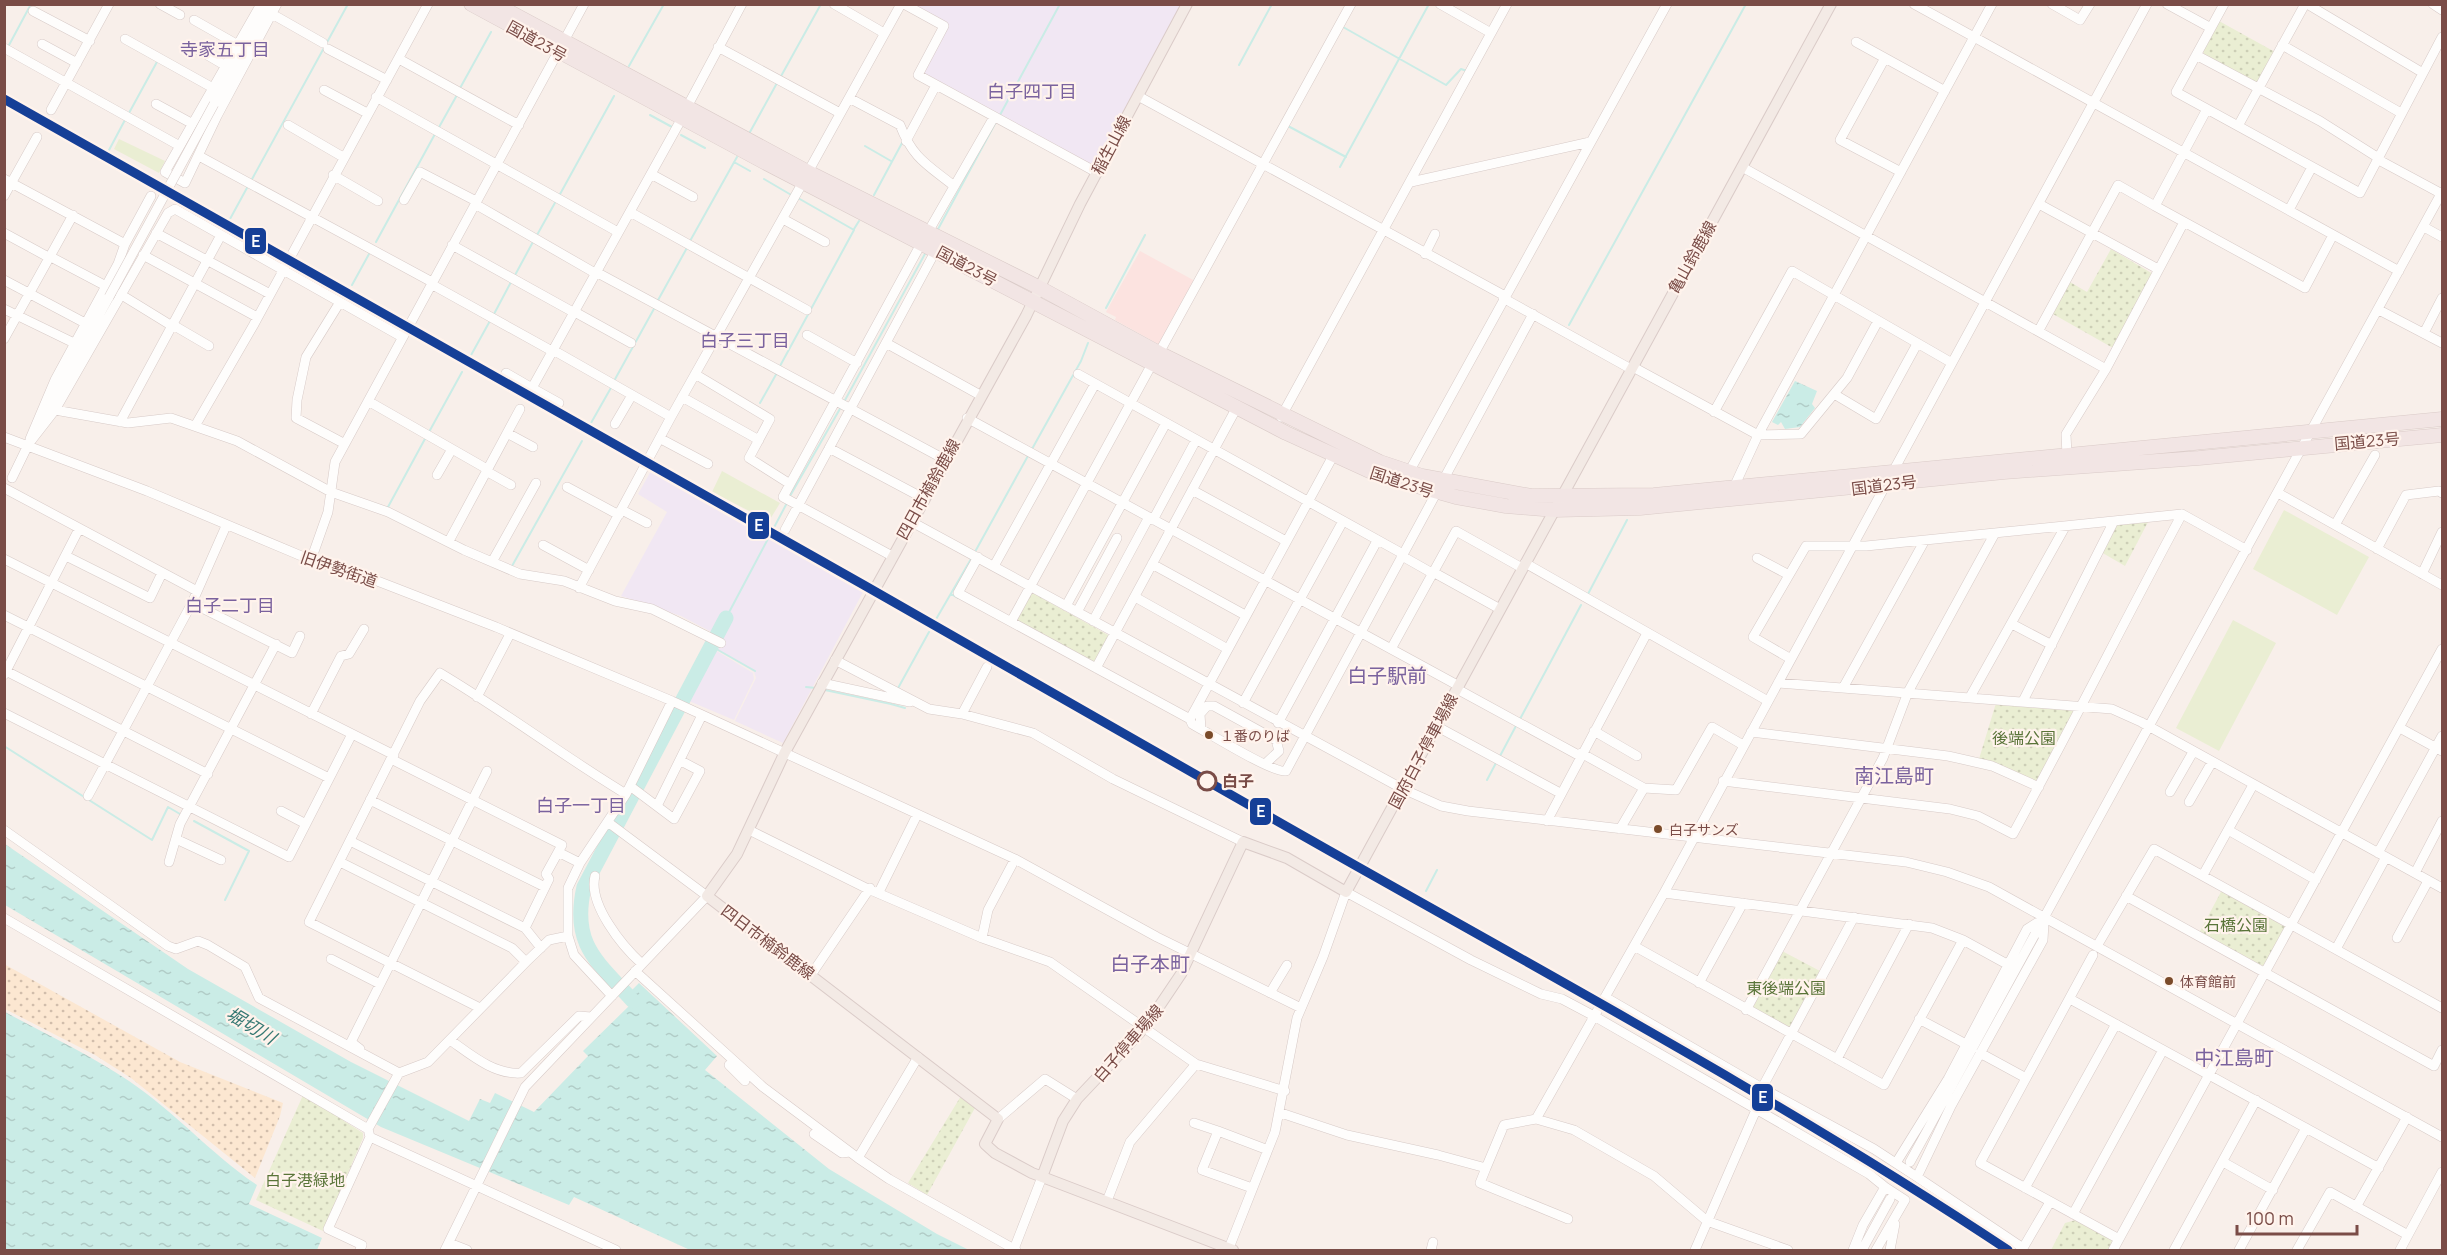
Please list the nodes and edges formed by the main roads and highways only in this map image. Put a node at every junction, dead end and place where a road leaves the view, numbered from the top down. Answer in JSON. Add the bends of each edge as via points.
{"nodes":[{"id":1,"x":471,"y":4,"type":"edge"},
{"id":2,"x":495,"y":4,"type":"edge"},
{"id":3,"x":1187,"y":4,"type":"edge"},
{"id":4,"x":1831,"y":4,"type":"edge"},
{"id":5,"x":561,"y":48,"type":"junction"},
{"id":6,"x":1034,"y":294,"type":"junction"},
{"id":7,"x":1155,"y":358,"type":"junction"},
{"id":8,"x":2442,"y":419,"type":"edge"},
{"id":9,"x":1279,"y":421,"type":"junction"},
{"id":10,"x":2442,"y":435,"type":"edge"},
{"id":11,"x":1562,"y":497,"type":"junction"},
{"id":12,"x":1555,"y":510,"type":"junction"},
{"id":13,"x":1244,"y":842,"type":"joint"},
{"id":14,"x":1042,"y":1177,"type":"junction"},
{"id":15,"x":1231,"y":1250,"type":"edge"}],
"edges":[{"from":1,"to":5,"type":"highway","name":"国道23号"},
{"from":2,"to":5,"type":"highway","name":"国道23号"},
{"from":3,"to":6,"type":"main road","name":"稲生山線"},
{"from":4,"to":11,"type":"main road","name":"亀山鈴鹿線"},
{"from":5,"to":6,"type":"highway","name":"国道23号","via":[[685,113],[800,187],[931,240]]},
{"from":6,"to":7,"type":"highway","name":"国道23号"},
{"from":6,"to":14,"type":"main road","name":"四日市楠鈴鹿線","via":[[1026,316],[785,752],[731,864],[707,896],[998,1119],[985,1144]]},
{"from":7,"to":9,"type":"highway","name":"国道23号"},
{"from":7,"to":9,"type":"highway","name":"国道23号","via":[[1237,407]]},
{"from":8,"to":11,"type":"highway","name":"国道23号","via":[[1654,495]]},
{"from":9,"to":11,"type":"highway","name":"国道23号","via":[[1409,472],[1531,496]]},
{"from":9,"to":12,"type":"highway","name":"国道23号","via":[[1333,456],[1378,475],[1436,493]]},
{"from":10,"to":12,"type":"highway","name":"国道23号","via":[[1665,506]]},
{"from":11,"to":12,"type":"main road","name":"亀山鈴鹿線"},
{"from":12,"to":13,"type":"main road","name":"国府白子停車場線","via":[[1346,892],[1287,858]]},
{"from":13,"to":14,"type":"main road","name":"白子停車場線","via":[[1192,955],[1146,1026],[1077,1099],[1063,1121]]},
{"from":14,"to":15,"type":"main road"}]}
